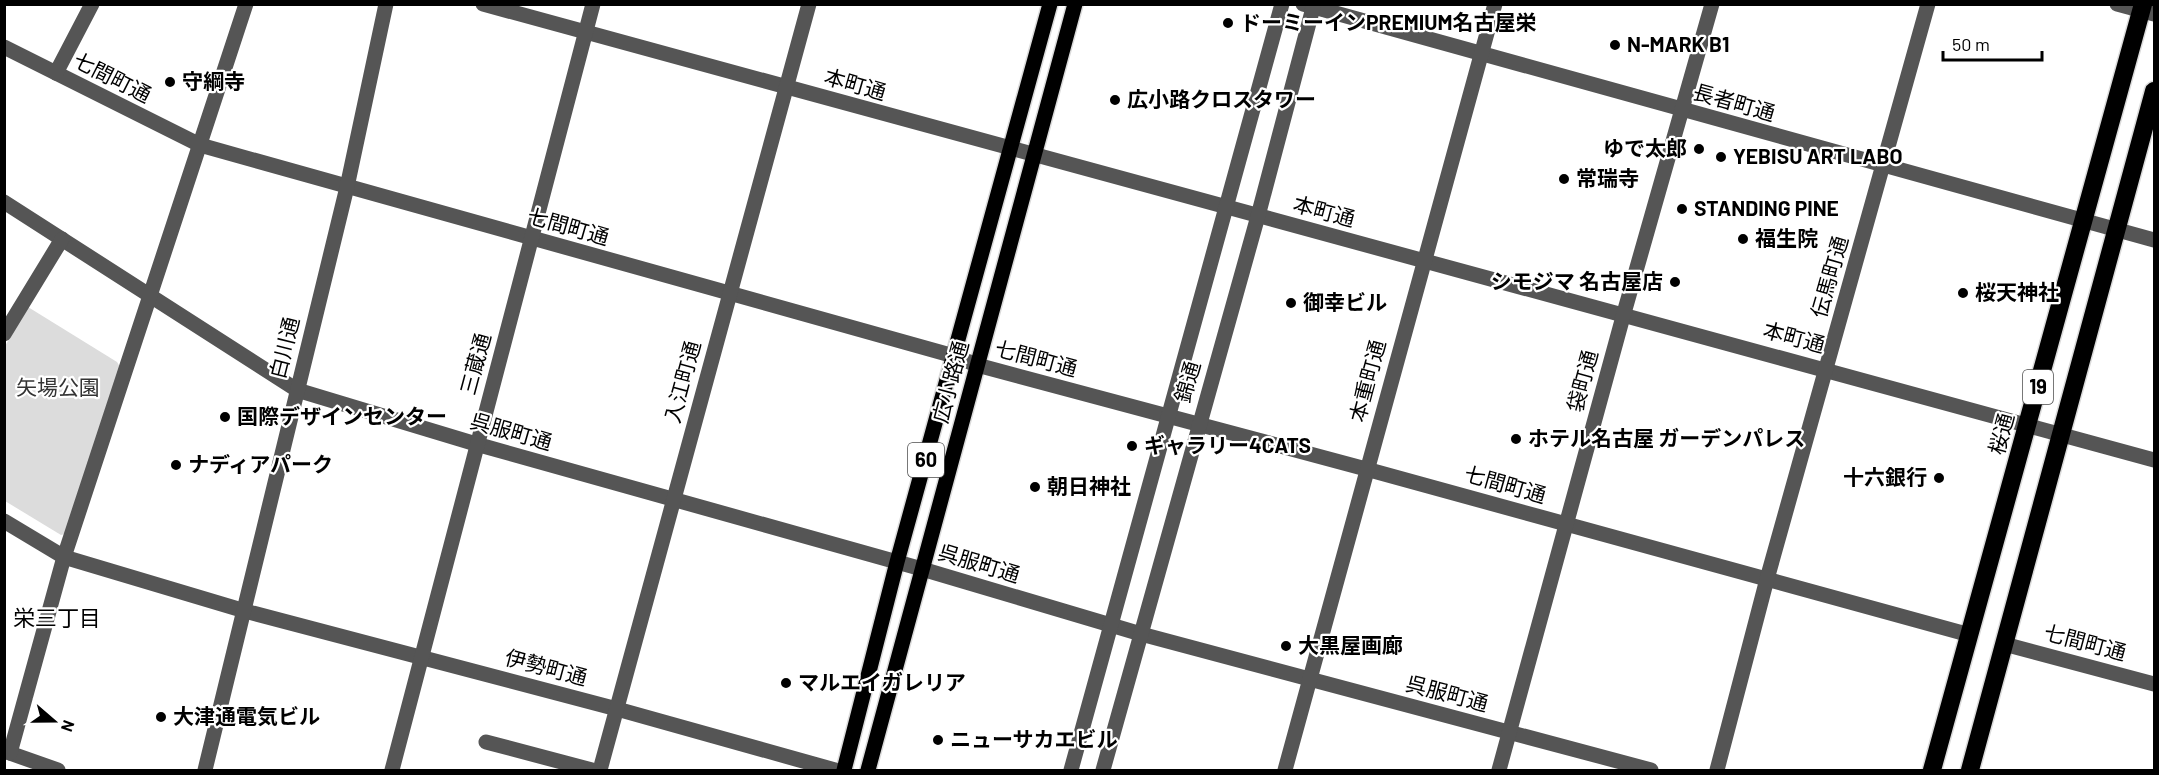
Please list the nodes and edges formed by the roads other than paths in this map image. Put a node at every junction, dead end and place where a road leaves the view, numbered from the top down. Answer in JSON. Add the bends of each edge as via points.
{"nodes":[{"id":1,"x":92,"y":4,"type":"edge"},
{"id":2,"x":246,"y":4,"type":"edge"},
{"id":3,"x":386,"y":4,"type":"edge"},
{"id":4,"x":483,"y":4,"type":"edge"},
{"id":5,"x":593,"y":4,"type":"edge"},
{"id":6,"x":808,"y":4,"type":"edge"},
{"id":7,"x":1050,"y":4,"type":"edge"},
{"id":8,"x":1075,"y":4,"type":"edge"},
{"id":9,"x":1282,"y":4,"type":"edge"},
{"id":10,"x":1495,"y":4,"type":"edge"},
{"id":11,"x":1712,"y":4,"type":"edge"},
{"id":12,"x":1928,"y":4,"type":"edge"},
{"id":13,"x":2117,"y":4,"type":"edge"},
{"id":14,"x":1310,"y":5,"type":"edge"},
{"id":15,"x":2147,"y":10,"type":"edge"},
{"id":16,"x":585,"y":33,"type":"junction"},
{"id":17,"x":4,"y":47,"type":"edge"},
{"id":18,"x":1481,"y":55,"type":"junction"},
{"id":19,"x":56,"y":74,"type":"junction"},
{"id":20,"x":786,"y":88,"type":"junction"},
{"id":21,"x":2154,"y":91,"type":"edge"},
{"id":22,"x":1682,"y":111,"type":"junction"},
{"id":23,"x":200,"y":145,"type":"junction"},
{"id":24,"x":1010,"y":150,"type":"junction"},
{"id":25,"x":1034,"y":156,"type":"junction"},
{"id":26,"x":1883,"y":167,"type":"junction"},
{"id":27,"x":347,"y":187,"type":"junction"},
{"id":28,"x":4,"y":202,"type":"edge"},
{"id":29,"x":1225,"y":207,"type":"junction"},
{"id":30,"x":1258,"y":216,"type":"junction"},
{"id":31,"x":2084,"y":221,"type":"junction"},
{"id":32,"x":2117,"y":230,"type":"junction"},
{"id":33,"x":62,"y":239,"type":"junction"},
{"id":34,"x":531,"y":239,"type":"junction"},
{"id":35,"x":2154,"y":240,"type":"edge"},
{"id":36,"x":1423,"y":261,"type":"junction"},
{"id":37,"x":729,"y":294,"type":"junction"},
{"id":38,"x":150,"y":297,"type":"junction"},
{"id":39,"x":1624,"y":313,"type":"junction"},
{"id":40,"x":5,"y":331,"type":"edge"},
{"id":41,"x":954,"y":356,"type":"junction"},
{"id":42,"x":977,"y":366,"type":"junction"},
{"id":43,"x":1826,"y":369,"type":"junction"},
{"id":44,"x":297,"y":390,"type":"junction"},
{"id":45,"x":1169,"y":417,"type":"junction"},
{"id":46,"x":1198,"y":424,"type":"junction"},
{"id":47,"x":2027,"y":425,"type":"junction"},
{"id":48,"x":2061,"y":435,"type":"junction"},
{"id":49,"x":476,"y":444,"type":"junction"},
{"id":50,"x":2154,"y":460,"type":"edge"},
{"id":51,"x":1366,"y":469,"type":"junction"},
{"id":52,"x":672,"y":499,"type":"junction"},
{"id":53,"x":4,"y":521,"type":"edge"},
{"id":54,"x":1566,"y":524,"type":"junction"},
{"id":55,"x":64,"y":557,"type":"junction"},
{"id":56,"x":897,"y":562,"type":"junction"},
{"id":57,"x":922,"y":569,"type":"junction"},
{"id":58,"x":1767,"y":579,"type":"junction"},
{"id":59,"x":245,"y":610,"type":"junction"},
{"id":60,"x":1110,"y":626,"type":"junction"},
{"id":61,"x":1141,"y":634,"type":"junction"},
{"id":62,"x":1970,"y":635,"type":"junction"},
{"id":63,"x":2004,"y":644,"type":"junction"},
{"id":64,"x":422,"y":656,"type":"junction"},
{"id":65,"x":1311,"y":680,"type":"junction"},
{"id":66,"x":2154,"y":684,"type":"edge"},
{"id":67,"x":617,"y":709,"type":"junction"},
{"id":68,"x":1509,"y":732,"type":"junction"},
{"id":69,"x":486,"y":742,"type":"dead end"},
{"id":70,"x":7,"y":752,"type":"edge"},
{"id":71,"x":58,"y":771,"type":"edge"},
{"id":72,"x":205,"y":771,"type":"edge"},
{"id":73,"x":392,"y":771,"type":"edge"},
{"id":74,"x":592,"y":771,"type":"edge"},
{"id":75,"x":600,"y":771,"type":"edge"},
{"id":76,"x":835,"y":771,"type":"edge"},
{"id":77,"x":844,"y":771,"type":"edge"},
{"id":78,"x":868,"y":771,"type":"edge"},
{"id":79,"x":1071,"y":771,"type":"edge"},
{"id":80,"x":1103,"y":771,"type":"edge"},
{"id":81,"x":1285,"y":771,"type":"edge"},
{"id":82,"x":1499,"y":771,"type":"edge"},
{"id":83,"x":1652,"y":771,"type":"edge"},
{"id":84,"x":1717,"y":771,"type":"edge"},
{"id":85,"x":1932,"y":771,"type":"edge"},
{"id":86,"x":1970,"y":771,"type":"edge"}],
"edges":[{"from":1,"to":19,"type":"street"},
{"from":2,"to":23,"type":"street"},
{"from":3,"to":27,"type":"street","name":"白川通"},
{"from":4,"to":16,"type":"street","name":"本町通"},
{"from":5,"to":16,"type":"street","name":"三蔵通"},
{"from":6,"to":20,"type":"street","name":"入江町通"},
{"from":7,"to":24,"type":"main road","name":"広小路通","number":"60"},
{"from":8,"to":25,"type":"main road","name":"広小路通","number":"60"},
{"from":9,"to":29,"type":"street","name":"錦通"},
{"from":10,"to":18,"type":"street","name":"本重町通"},
{"from":11,"to":22,"type":"street","name":"袋町通"},
{"from":12,"to":26,"type":"street","name":"伝馬町通"},
{"from":13,"to":15,"type":"street"},
{"from":14,"to":18,"type":"street","name":"長者町通"},
{"from":14,"to":30,"type":"street","name":"錦通"},
{"from":15,"to":31,"type":"highway","name":"桜通","number":"19"},
{"from":16,"to":20,"type":"street","name":"本町通"},
{"from":16,"to":34,"type":"street","name":"三蔵通"},
{"from":17,"to":19,"type":"street","name":"七間町通"},
{"from":18,"to":22,"type":"street","name":"長者町通"},
{"from":18,"to":36,"type":"street","name":"本重町通"},
{"from":19,"to":23,"type":"street","name":"七間町通"},
{"from":20,"to":24,"type":"street","name":"本町通"},
{"from":20,"to":37,"type":"street","name":"入江町通"},
{"from":21,"to":32,"type":"highway","number":"19"},
{"from":22,"to":26,"type":"street","name":"長者町通"},
{"from":22,"to":39,"type":"street","name":"袋町通"},
{"from":23,"to":27,"type":"street","name":"七間町通"},
{"from":23,"to":38,"type":"street"},
{"from":24,"to":25,"type":"street","name":"本町通"},
{"from":24,"to":41,"type":"main road","name":"広小路通","number":"60"},
{"from":25,"to":29,"type":"street","name":"本町通"},
{"from":25,"to":42,"type":"main road","name":"広小路通","number":"60"},
{"from":26,"to":31,"type":"street","name":"長者町通"},
{"from":26,"to":43,"type":"street","name":"伝馬町通"},
{"from":27,"to":34,"type":"street","name":"七間町通"},
{"from":27,"to":44,"type":"street","name":"白川通"},
{"from":28,"to":33,"type":"street","name":"呉服町通"},
{"from":29,"to":30,"type":"street","name":"本町通"},
{"from":29,"to":45,"type":"street","name":"錦通"},
{"from":30,"to":36,"type":"street","name":"本町通"},
{"from":30,"to":46,"type":"street","name":"錦通"},
{"from":31,"to":32,"type":"street","name":"長者町通"},
{"from":31,"to":47,"type":"highway","name":"桜通","number":"19"},
{"from":32,"to":35,"type":"street","name":"長者町通"},
{"from":32,"to":48,"type":"highway","number":"19"},
{"from":33,"to":38,"type":"street","name":"呉服町通"},
{"from":33,"to":40,"type":"street"},
{"from":34,"to":37,"type":"street","name":"七間町通"},
{"from":34,"to":49,"type":"street","name":"三蔵通"},
{"from":36,"to":39,"type":"street","name":"本町通"},
{"from":36,"to":51,"type":"street","name":"本重町通"},
{"from":37,"to":41,"type":"street","name":"七間町通"},
{"from":37,"to":52,"type":"street","name":"入江町通"},
{"from":38,"to":44,"type":"street","name":"呉服町通"},
{"from":38,"to":55,"type":"street"},
{"from":39,"to":43,"type":"street","name":"本町通"},
{"from":39,"to":54,"type":"street","name":"袋町通"},
{"from":41,"to":42,"type":"street","name":"七間町通"},
{"from":41,"to":56,"type":"main road","name":"広小路通","number":"60"},
{"from":42,"to":45,"type":"street","name":"七間町通"},
{"from":42,"to":57,"type":"main road","name":"広小路通","number":"60"},
{"from":43,"to":47,"type":"street","name":"本町通"},
{"from":43,"to":58,"type":"street","name":"伝馬町通"},
{"from":44,"to":49,"type":"street","name":"呉服町通"},
{"from":44,"to":59,"type":"street","name":"白川通"},
{"from":45,"to":46,"type":"street","name":"七間町通"},
{"from":45,"to":60,"type":"street","name":"錦通"},
{"from":46,"to":51,"type":"street","name":"七間町通"},
{"from":46,"to":61,"type":"street","name":"錦通"},
{"from":47,"to":48,"type":"street","name":"本町通"},
{"from":47,"to":62,"type":"highway","name":"桜通","number":"19"},
{"from":48,"to":50,"type":"street","name":"本町通"},
{"from":48,"to":63,"type":"highway","number":"19"},
{"from":49,"to":52,"type":"street","name":"呉服町通"},
{"from":49,"to":64,"type":"street","name":"三蔵通"},
{"from":51,"to":54,"type":"street","name":"七間町通"},
{"from":51,"to":65,"type":"street","name":"本重町通"},
{"from":52,"to":56,"type":"street","name":"呉服町通"},
{"from":52,"to":67,"type":"street","name":"入江町通"},
{"from":53,"to":55,"type":"street","name":"伊勢町通"},
{"from":54,"to":58,"type":"street","name":"七間町通"},
{"from":54,"to":68,"type":"street","name":"袋町通"},
{"from":55,"to":59,"type":"street","name":"伊勢町通"},
{"from":55,"to":70,"type":"street"},
{"from":56,"to":57,"type":"street","name":"呉服町通"},
{"from":56,"to":77,"type":"main road","name":"広小路通","number":"60"},
{"from":57,"to":60,"type":"street","name":"呉服町通"},
{"from":57,"to":78,"type":"main road","name":"広小路通","number":"60"},
{"from":58,"to":62,"type":"street","name":"七間町通"},
{"from":58,"to":84,"type":"street","name":"伝馬町通"},
{"from":59,"to":64,"type":"street","name":"伊勢町通"},
{"from":59,"to":72,"type":"street","name":"白川通"},
{"from":60,"to":61,"type":"street","name":"呉服町通"},
{"from":60,"to":79,"type":"street","name":"錦通"},
{"from":61,"to":65,"type":"street","name":"呉服町通"},
{"from":61,"to":80,"type":"street","name":"錦通"},
{"from":62,"to":85,"type":"highway","name":"桜通","number":"19"},
{"from":63,"to":66,"type":"street","name":"七間町通"},
{"from":63,"to":86,"type":"highway","number":"19"},
{"from":64,"to":67,"type":"street","name":"伊勢町通"},
{"from":64,"to":73,"type":"street","name":"三蔵通"},
{"from":65,"to":68,"type":"street","name":"呉服町通"},
{"from":65,"to":81,"type":"street","name":"本重町通"},
{"from":67,"to":75,"type":"street","name":"入江町通"},
{"from":67,"to":76,"type":"street","name":"伊勢町通"},
{"from":68,"to":82,"type":"street","name":"袋町通"},
{"from":68,"to":83,"type":"street","name":"呉服町通"},
{"from":69,"to":74,"type":"street"},
{"from":70,"to":71,"type":"street"}]}
